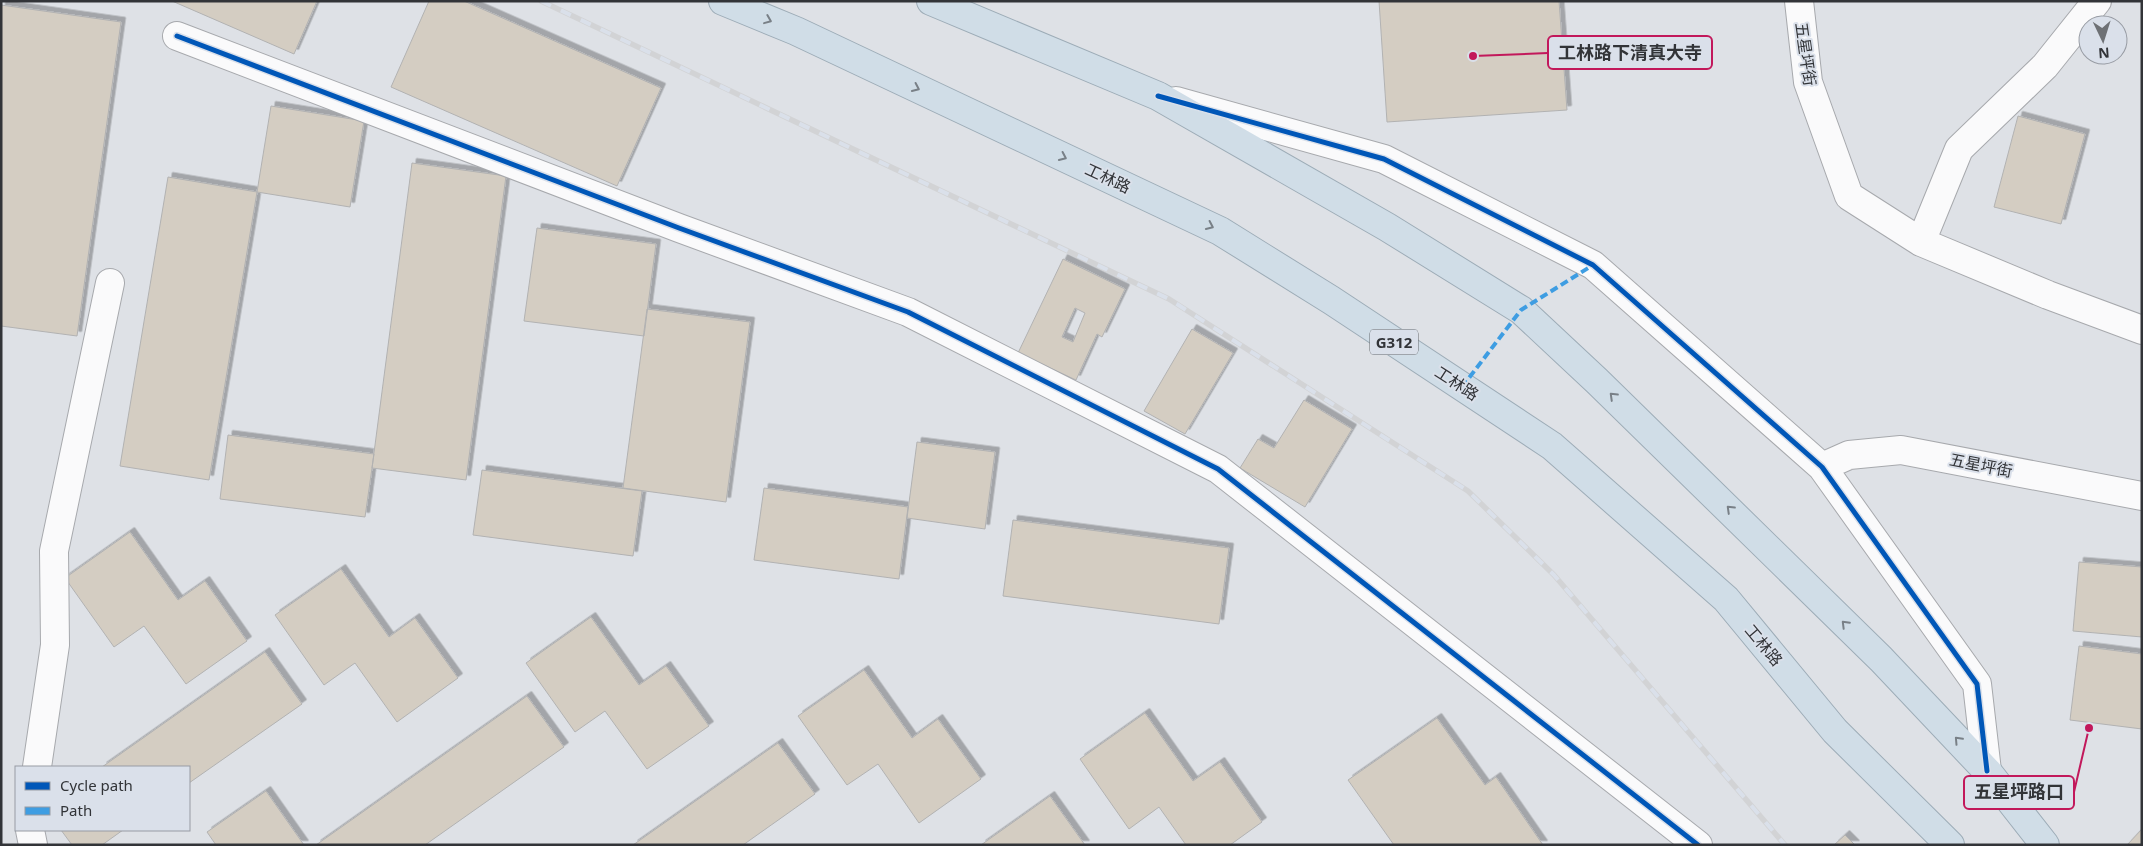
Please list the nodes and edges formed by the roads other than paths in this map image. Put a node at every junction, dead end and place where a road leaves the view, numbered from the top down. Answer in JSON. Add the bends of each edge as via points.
{"nodes":[{"id":1,"x":723,"y":1,"type":"edge"},
{"id":2,"x":931,"y":1,"type":"edge"},
{"id":3,"x":1799,"y":1,"type":"edge"},
{"id":4,"x":2097,"y":1,"type":"edge"},
{"id":5,"x":177,"y":36,"type":"dead end"},
{"id":6,"x":1158,"y":96,"type":"junction"},
{"id":7,"x":1921,"y":242,"type":"junction"},
{"id":8,"x":110,"y":283,"type":"dead end"},
{"id":9,"x":2142,"y":330,"type":"edge"},
{"id":10,"x":1822,"y":467,"type":"junction"},
{"id":11,"x":2142,"y":496,"type":"edge"},
{"id":12,"x":37,"y":766,"type":"edge"},
{"id":13,"x":1987,"y":771,"type":"junction"},
{"id":14,"x":30,"y":831,"type":"edge"},
{"id":15,"x":34,"y":845,"type":"edge"},
{"id":16,"x":1698,"y":845,"type":"edge"},
{"id":17,"x":1950,"y":845,"type":"edge"},
{"id":18,"x":2045,"y":845,"type":"edge"}],
"edges":[{"from":1,"to":17,"type":"highway","name":"工林路","number":"G312","one_way":true,"via":[[796,32],[1220,231],[1552,446],[1726,599],[1835,731]]},
{"from":2,"to":6,"type":"highway"},
{"from":3,"to":7,"type":"street","name":"五星坪街","via":[[1808,82],[1849,196]]},
{"from":4,"to":7,"type":"street","via":[[2045,66],[1959,149]]},
{"from":5,"to":16,"type":"street","via":[[908,312],[1218,469]]},
{"from":6,"to":10,"type":"street","via":[[1384,159],[1593,265]]},
{"from":13,"to":6,"type":"highway","one_way":true,"via":[[1773,552],[1521,310],[1387,228]]},
{"from":7,"to":9,"type":"street","name":"五星坪街"},
{"from":8,"to":12,"type":"street","via":[[54,551],[55,645]]},
{"from":10,"to":11,"type":"street","name":"五星坪街","via":[[1849,455],[1902,450]]},
{"from":10,"to":13,"type":"street","via":[[1978,684]]},
{"from":13,"to":18,"type":"highway"},
{"from":14,"to":15,"type":"street"}]}
